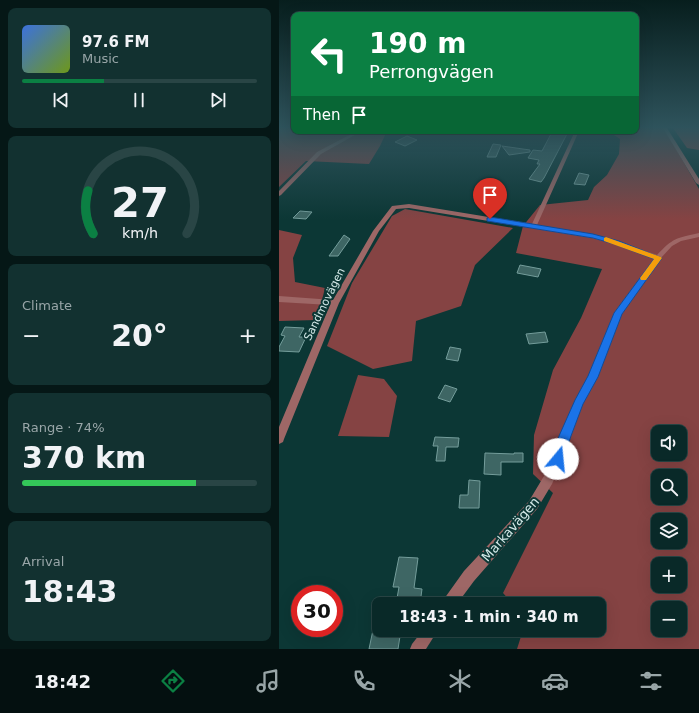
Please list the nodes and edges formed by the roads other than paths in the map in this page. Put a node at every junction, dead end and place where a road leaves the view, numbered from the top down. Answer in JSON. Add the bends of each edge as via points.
{"nodes":[{"id":1,"x":314,"y":158,"type":"edge"},
{"id":2,"x":565,"y":158,"type":"edge"},
{"id":3,"x":684,"y":158,"type":"edge"},
{"id":4,"x":699,"y":183,"type":"edge"},
{"id":5,"x":279,"y":194,"type":"edge"},
{"id":6,"x":534,"y":226,"type":"junction"},
{"id":7,"x":699,"y":235,"type":"edge"},
{"id":8,"x":658,"y":258,"type":"junction"},
{"id":9,"x":279,"y":299,"type":"edge"},
{"id":10,"x":335,"y":303,"type":"junction"},
{"id":11,"x":279,"y":439,"type":"edge"},
{"id":12,"x":454,"y":597,"type":"edge"},
{"id":13,"x":426,"y":637,"type":"edge"},
{"id":14,"x":417,"y":649,"type":"edge"}],
"edges":[{"from":1,"to":5,"type":"street"},
{"from":2,"to":6,"type":"street"},
{"from":3,"to":4,"type":"street"},
{"from":6,"to":8,"type":"street","via":[[604,239]]},
{"from":6,"to":10,"type":"street","name":"Sandmovägen","via":[[404,205],[391,209],[365,248]]},
{"from":7,"to":8,"type":"street","name":"Markavägen","via":[[679,239]]},
{"from":8,"to":12,"type":"street","name":"Markavägen","via":[[618,313],[545,486],[533,505],[469,576]]},
{"from":9,"to":10,"type":"street"},
{"from":10,"to":11,"type":"street","name":"Sandmovägen"},
{"from":13,"to":14,"type":"street"}]}
